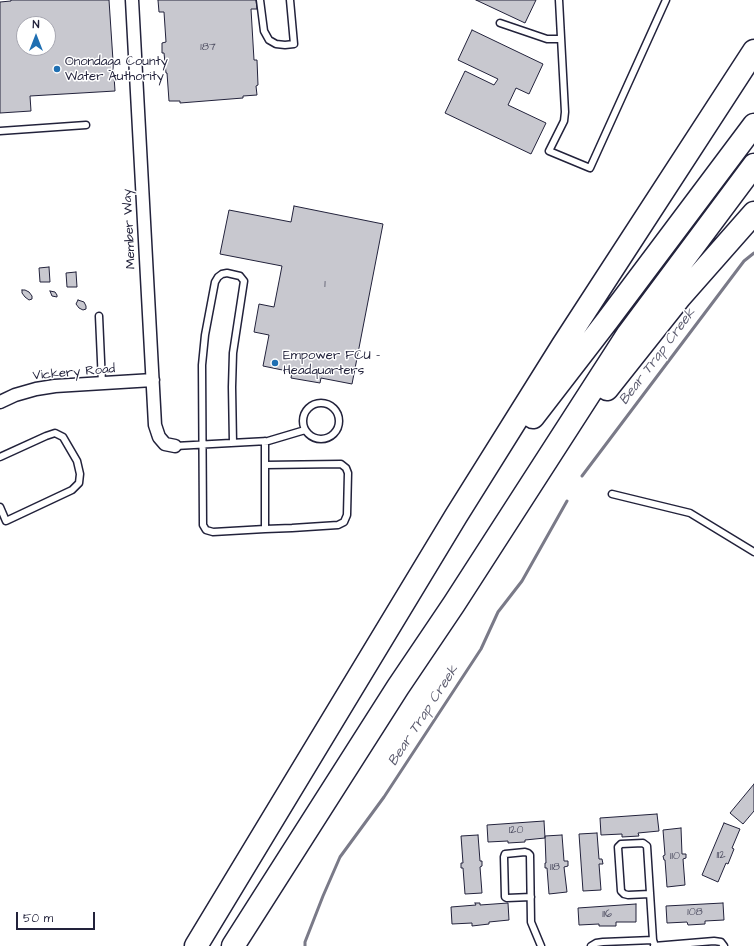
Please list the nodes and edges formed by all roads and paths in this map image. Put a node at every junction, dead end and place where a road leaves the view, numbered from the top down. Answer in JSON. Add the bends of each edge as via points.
{"nodes":[{"id":1,"x":132,"y":0,"type":"edge"},
{"id":2,"x":260,"y":0,"type":"edge"},
{"id":3,"x":290,"y":0,"type":"edge"},
{"id":4,"x":559,"y":0,"type":"edge"},
{"id":5,"x":666,"y":0,"type":"edge"},
{"id":6,"x":500,"y":23,"type":"dead end"},
{"id":7,"x":561,"y":39,"type":"junction"},
{"id":8,"x":754,"y":51,"type":"edge"},
{"id":9,"x":86,"y":125,"type":"dead end"},
{"id":10,"x":754,"y":125,"type":"edge"},
{"id":11,"x":0,"y":132,"type":"edge"},
{"id":12,"x":754,"y":164,"type":"edge"},
{"id":13,"x":754,"y":213,"type":"edge"},
{"id":14,"x":99,"y":316,"type":"dead end"},
{"id":15,"x":153,"y":380,"type":"junction"},
{"id":16,"x":102,"y":383,"type":"junction"},
{"id":17,"x":0,"y":402,"type":"edge"},
{"id":18,"x":305,"y":430,"type":"junction"},
{"id":19,"x":265,"y":441,"type":"junction"},
{"id":20,"x":233,"y":443,"type":"junction"},
{"id":21,"x":203,"y":445,"type":"junction"},
{"id":22,"x":175,"y":446,"type":"joint"},
{"id":23,"x":0,"y":458,"type":"edge"},
{"id":24,"x":265,"y":465,"type":"junction"},
{"id":25,"x":532,"y":482,"type":"junction"},
{"id":26,"x":612,"y":494,"type":"dead end"},
{"id":27,"x":0,"y":507,"type":"edge"},
{"id":28,"x":456,"y":516,"type":"junction"},
{"id":29,"x":3,"y":522,"type":"edge"},
{"id":30,"x":265,"y":529,"type":"junction"},
{"id":31,"x":754,"y":552,"type":"edge"},
{"id":32,"x":650,"y":894,"type":"junction"},
{"id":33,"x":531,"y":897,"type":"junction"},
{"id":34,"x":654,"y":944,"type":"edge"},
{"id":35,"x":196,"y":946,"type":"edge"},
{"id":36,"x":233,"y":946,"type":"edge"},
{"id":37,"x":541,"y":946,"type":"edge"},
{"id":38,"x":591,"y":946,"type":"edge"},
{"id":39,"x":724,"y":946,"type":"edge"}],
"edges":[{"from":1,"to":15,"type":"street","name":"Member Way"},
{"from":2,"to":3,"type":"lane","via":[[264,31],[269,40],[276,44],[294,44]]},
{"from":4,"to":7,"type":"lane"},
{"from":5,"to":7,"type":"lane","via":[[590,168],[549,151],[564,121],[565,112]]},
{"from":6,"to":7,"type":"lane","via":[[547,39]]},
{"from":8,"to":28,"type":"highway","via":[[563,345]]},
{"from":9,"to":11,"type":"lane"},
{"from":10,"to":28,"type":"highway"},
{"from":12,"to":25,"type":"highway","via":[[628,334]]},
{"from":13,"to":25,"type":"highway","via":[[680,297]]},
{"from":14,"to":16,"type":"lane"},
{"from":15,"to":16,"type":"street","name":"Vickery Road"},
{"from":15,"to":22,"type":"street","name":"Member Way","via":[[155,425],[159,437],[166,444]]},
{"from":16,"to":17,"type":"street","name":"Vickery Road","via":[[36,389]]},
{"from":18,"to":18,"type":"lane","via":[[309,436],[316,439],[330,438],[339,426],[337,412],[326,403],[312,405],[303,416],[302,424]]},
{"from":18,"to":19,"type":"lane"},
{"from":19,"to":20,"type":"lane"},
{"from":19,"to":24,"type":"lane"},
{"from":20,"to":21,"type":"lane"},
{"from":20,"to":21,"type":"lane","via":[[233,353],[244,281],[240,276],[227,273],[222,274],[215,282],[205,335],[202,365]]},
{"from":21,"to":22,"type":"lane"},
{"from":21,"to":30,"type":"lane","via":[[206,530],[213,532]]},
{"from":23,"to":29,"type":"lane","via":[[55,433],[63,437],[77,461],[80,474],[78,483],[72,490]]},
{"from":24,"to":30,"type":"lane"},
{"from":24,"to":30,"type":"lane","via":[[341,464],[348,473],[344,522],[338,525]]},
{"from":25,"to":36,"type":"highway"},
{"from":26,"to":31,"type":"lane","via":[[690,513]]},
{"from":27,"to":29,"type":"lane"},
{"from":28,"to":35,"type":"highway"},
{"from":32,"to":32,"type":"lane","via":[[647,846],[643,843],[621,844],[618,847],[621,891],[628,895]]},
{"from":32,"to":34,"type":"lane"},
{"from":33,"to":33,"type":"lane","via":[[530,855],[525,852],[505,854],[505,897]]},
{"from":33,"to":37,"type":"lane","via":[[531,922]]},
{"from":34,"to":38,"type":"lane","via":[[603,942]]},
{"from":34,"to":39,"type":"lane","via":[[714,941],[721,942]]}]}
